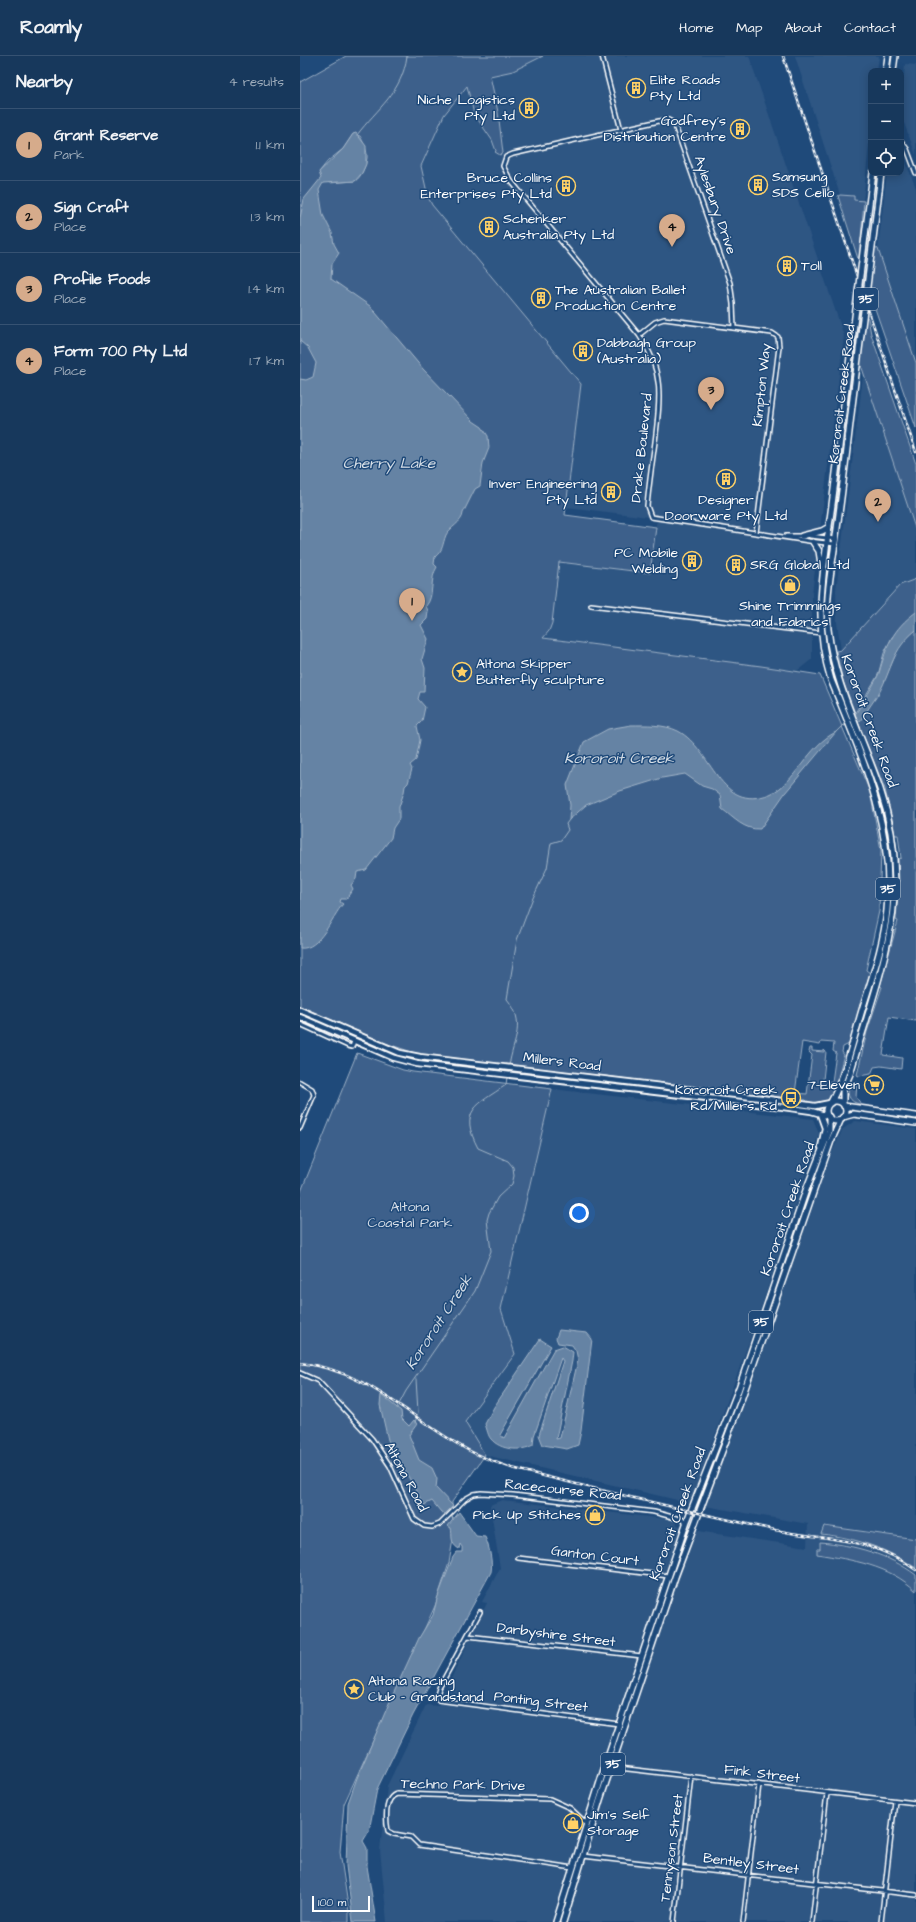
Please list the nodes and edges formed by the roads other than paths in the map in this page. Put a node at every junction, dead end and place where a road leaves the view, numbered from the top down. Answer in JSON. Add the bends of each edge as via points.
{"nodes":[{"id":1,"x":602,"y":56,"type":"edge"},
{"id":2,"x":888,"y":56,"type":"edge"},
{"id":3,"x":895,"y":56,"type":"edge"},
{"id":4,"x":886,"y":68,"type":"edge"},
{"id":5,"x":893,"y":68,"type":"edge"},
{"id":6,"x":621,"y":130,"type":"junction"},
{"id":7,"x":904,"y":145,"type":"edge"},
{"id":8,"x":904,"y":147,"type":"edge"},
{"id":9,"x":907,"y":149,"type":"junction"},
{"id":10,"x":504,"y":160,"type":"joint"},
{"id":11,"x":916,"y":173,"type":"edge"},
{"id":12,"x":873,"y":176,"type":"edge"},
{"id":13,"x":881,"y":176,"type":"edge"},
{"id":14,"x":734,"y":328,"type":"junction"},
{"id":15,"x":639,"y":335,"type":"junction"},
{"id":16,"x":829,"y":527,"type":"junction"},
{"id":17,"x":756,"y":533,"type":"junction"},
{"id":18,"x":778,"y":535,"type":"junction"},
{"id":19,"x":802,"y":536,"type":"junction"},
{"id":20,"x":827,"y":541,"type":"junction"},
{"id":21,"x":835,"y":541,"type":"junction"},
{"id":22,"x":814,"y":542,"type":"junction"},
{"id":23,"x":821,"y":579,"type":"junction"},
{"id":24,"x":591,"y":605,"type":"dead end"},
{"id":25,"x":821,"y":633,"type":"junction"},
{"id":26,"x":300,"y":1010,"type":"edge"},
{"id":27,"x":300,"y":1017,"type":"edge"},
{"id":28,"x":300,"y":1024,"type":"edge"},
{"id":29,"x":356,"y":1034,"type":"junction"},
{"id":30,"x":354,"y":1041,"type":"junction"},
{"id":31,"x":300,"y":1082,"type":"edge"},
{"id":32,"x":831,"y":1103,"type":"junction"},
{"id":33,"x":844,"y":1105,"type":"junction"},
{"id":34,"x":820,"y":1114,"type":"junction"},
{"id":35,"x":828,"y":1116,"type":"junction"},
{"id":36,"x":916,"y":1116,"type":"edge"},
{"id":37,"x":842,"y":1118,"type":"junction"},
{"id":38,"x":916,"y":1123,"type":"edge"},
{"id":39,"x":300,"y":1128,"type":"edge"},
{"id":40,"x":820,"y":1151,"type":"junction"},
{"id":41,"x":822,"y":1166,"type":"junction"},
{"id":42,"x":814,"y":1168,"type":"junction"},
{"id":43,"x":784,"y":1256,"type":"junction"},
{"id":44,"x":790,"y":1258,"type":"junction"},
{"id":45,"x":300,"y":1373,"type":"edge"},
{"id":46,"x":704,"y":1476,"type":"junction"},
{"id":47,"x":711,"y":1478,"type":"junction"},
{"id":48,"x":701,"y":1484,"type":"junction"},
{"id":49,"x":708,"y":1487,"type":"junction"},
{"id":50,"x":446,"y":1520,"type":"joint"},
{"id":51,"x":687,"y":1521,"type":"junction"},
{"id":52,"x":518,"y":1558,"type":"dead end"},
{"id":53,"x":669,"y":1576,"type":"junction"},
{"id":54,"x":675,"y":1577,"type":"junction"},
{"id":55,"x":659,"y":1605,"type":"junction"},
{"id":56,"x":665,"y":1607,"type":"junction"},
{"id":57,"x":480,"y":1612,"type":"dead end"},
{"id":58,"x":468,"y":1636,"type":"junction"},
{"id":59,"x":642,"y":1656,"type":"junction"},
{"id":60,"x":648,"y":1658,"type":"junction"},
{"id":61,"x":620,"y":1724,"type":"junction"},
{"id":62,"x":605,"y":1766,"type":"junction"},
{"id":63,"x":612,"y":1767,"type":"junction"},
{"id":64,"x":691,"y":1776,"type":"junction"},
{"id":65,"x":759,"y":1784,"type":"junction"},
{"id":66,"x":827,"y":1792,"type":"junction"},
{"id":67,"x":895,"y":1801,"type":"junction"},
{"id":68,"x":916,"y":1803,"type":"edge"},
{"id":69,"x":586,"y":1823,"type":"junction"},
{"id":70,"x":583,"y":1856,"type":"junction"},
{"id":71,"x":680,"y":1867,"type":"junction"},
{"id":72,"x":573,"y":1868,"type":"junction"},
{"id":73,"x":749,"y":1875,"type":"junction"},
{"id":74,"x":816,"y":1883,"type":"junction"},
{"id":75,"x":884,"y":1891,"type":"junction"},
{"id":76,"x":916,"y":1895,"type":"edge"},
{"id":77,"x":556,"y":1922,"type":"edge"},
{"id":78,"x":563,"y":1922,"type":"edge"},
{"id":79,"x":674,"y":1922,"type":"edge"},
{"id":80,"x":743,"y":1922,"type":"edge"},
{"id":81,"x":812,"y":1922,"type":"edge"},
{"id":82,"x":881,"y":1922,"type":"edge"}],
"edges":[{"from":1,"to":6,"type":"street"},
{"from":2,"to":4,"type":"main road"},
{"from":3,"to":5,"type":"main road"},
{"from":6,"to":10,"type":"street","name":"Aylesbury Drive","via":[[513,154]]},
{"from":6,"to":14,"type":"street","name":"Aylesbury Drive","via":[[664,120],[676,125],[730,283]]},
{"from":7,"to":9,"type":"street"},
{"from":8,"to":9,"type":"street"},
{"from":9,"to":11,"type":"street"},
{"from":10,"to":15,"type":"street","name":"Drake Boulevard","via":[[504,170],[511,181]]},
{"from":12,"to":16,"type":"main road","name":"Kororoit Creek Road","number":"35","bridge":true},
{"from":13,"to":21,"type":"main road","name":"Kororoit Creek Road","number":"35","bridge":true},
{"from":14,"to":15,"type":"street","name":"Kimpton Way","via":[[664,319],[655,322]]},
{"from":14,"to":17,"type":"street","name":"Kimpton Way","via":[[774,334],[778,337],[779,343]]},
{"from":15,"to":17,"type":"street","name":"Drake Boulevard","via":[[655,364],[660,395],[648,514],[660,520]]},
{"from":16,"to":19,"type":"main road","via":[[822,532]]},
{"from":16,"to":20,"type":"main road","name":"Kororoit Creek Road","number":"35"},
{"from":17,"to":18,"type":"street","name":"Drake Boulevard"},
{"from":18,"to":19,"type":"street","name":"Drake Boulevard"},
{"from":18,"to":22,"type":"street","name":"Drake Boulevard"},
{"from":19,"to":20,"type":"street","name":"Drake Boulevard"},
{"from":20,"to":21,"type":"street","name":"Drake Boulevard"},
{"from":20,"to":22,"type":"street","name":"Drake Boulevard"},
{"from":20,"to":23,"type":"main road","name":"Kororoit Creek Road","number":"35"},
{"from":21,"to":33,"type":"main road","name":"Kororoit Creek Road","number":"35","via":[[827,602],[833,662],[880,789],[891,829],[895,858],[895,903],[888,947],[843,1090]]},
{"from":22,"to":23,"type":"main road","via":[[819,551]]},
{"from":23,"to":25,"type":"main road","name":"Kororoit Creek Road","number":"35"},
{"from":24,"to":25,"type":"street"},
{"from":25,"to":32,"type":"main road","name":"Kororoit Creek Road","number":"35","via":[[826,662],[872,784],[884,832],[888,873],[887,911],[876,963],[840,1083]]},
{"from":26,"to":29,"type":"main road","name":"Millers Road"},
{"from":27,"to":30,"type":"main road","name":"Millers Road"},
{"from":28,"to":30,"type":"street","via":[[348,1046],[352,1047]]},
{"from":29,"to":30,"type":"main road"},
{"from":29,"to":32,"type":"main road","name":"Millers Road","via":[[400,1053],[815,1106]]},
{"from":30,"to":34,"type":"main road","name":"Millers Road","via":[[408,1062]]},
{"from":31,"to":39,"type":"street","via":[[312,1089],[314,1094]]},
{"from":32,"to":33,"type":"main road","via":[[838,1101]]},
{"from":32,"to":35,"type":"main road","number":"35","via":[[827,1108]]},
{"from":33,"to":36,"type":"main road"},
{"from":33,"to":37,"type":"main road","number":"35","via":[[845,1112]]},
{"from":34,"to":35,"type":"main road","name":"Millers Road"},
{"from":34,"to":40,"type":"main road","via":[[824,1128]]},
{"from":35,"to":37,"type":"main road","via":[[835,1120]]},
{"from":35,"to":40,"type":"main road","name":"Kororoit Creek Road","number":"35","via":[[829,1132]]},
{"from":37,"to":38,"type":"main road","via":[[854,1114]]},
{"from":37,"to":41,"type":"main road","name":"Kororoit Creek Road","number":"35"},
{"from":40,"to":42,"type":"main road","name":"Kororoit Creek Road","number":"35"},
{"from":41,"to":42,"type":"main road"},
{"from":41,"to":44,"type":"main road","name":"Kororoit Creek Road","number":"35"},
{"from":42,"to":43,"type":"main road","name":"Kororoit Creek Road","number":"35"},
{"from":43,"to":44,"type":"main road"},
{"from":43,"to":46,"type":"main road","name":"Kororoit Creek Road","number":"35","via":[[739,1388]]},
{"from":44,"to":47,"type":"main road","name":"Kororoit Creek Road","number":"35"},
{"from":45,"to":50,"type":"street","name":"Altona Road","via":[[318,1381],[376,1444],[390,1466],[417,1522],[432,1527]]},
{"from":46,"to":47,"type":"main road"},
{"from":46,"to":48,"type":"main road","name":"Kororoit Creek Road","number":"35"},
{"from":47,"to":49,"type":"main road","name":"Kororoit Creek Road","number":"35"},
{"from":48,"to":49,"type":"main road"},
{"from":48,"to":51,"type":"main road","name":"Kororoit Creek Road","number":"35"},
{"from":49,"to":54,"type":"main road","name":"Kororoit Creek Road","number":"35"},
{"from":50,"to":51,"type":"street","name":"Racecourse Road","via":[[459,1505],[478,1493],[654,1512]]},
{"from":51,"to":53,"type":"main road","name":"Kororoit Creek Road","number":"35"},
{"from":52,"to":53,"type":"street","name":"Ganton Court"},
{"from":53,"to":54,"type":"main road"},
{"from":53,"to":55,"type":"main road","name":"Kororoit Creek Road","number":"35"},
{"from":54,"to":56,"type":"main road","name":"Kororoit Creek Road","number":"35"},
{"from":55,"to":56,"type":"main road"},
{"from":55,"to":59,"type":"main road","name":"Kororoit Creek Road","number":"35"},
{"from":56,"to":60,"type":"main road","name":"Kororoit Creek Road","number":"35"},
{"from":57,"to":58,"type":"street"},
{"from":58,"to":59,"type":"street","name":"Darbyshire Street"},
{"from":58,"to":61,"type":"street","name":"Ponting Street","via":[[439,1688],[437,1698],[444,1702]]},
{"from":59,"to":60,"type":"main road"},
{"from":59,"to":61,"type":"main road","name":"Kororoit Creek Road","number":"35"},
{"from":60,"to":63,"type":"main road","name":"Kororoit Creek Road","number":"35"},
{"from":61,"to":62,"type":"main road","name":"Kororoit Creek Road","number":"35"},
{"from":62,"to":63,"type":"street","name":"Fink Street"},
{"from":62,"to":69,"type":"main road","name":"Kororoit Creek Road","number":"35"},
{"from":63,"to":64,"type":"street","name":"Fink Street"},
{"from":63,"to":70,"type":"main road","name":"Kororoit Creek Road","number":"35"},
{"from":64,"to":65,"type":"street","name":"Fink Street"},
{"from":64,"to":71,"type":"street","name":"Tennyson Street"},
{"from":65,"to":66,"type":"street","name":"Fink Street"},
{"from":65,"to":73,"type":"street"},
{"from":66,"to":67,"type":"street","name":"Fink Street"},
{"from":66,"to":74,"type":"street"},
{"from":67,"to":68,"type":"street","name":"Fink Street"},
{"from":67,"to":75,"type":"street"},
{"from":69,"to":72,"type":"main road","name":"Kororoit Creek Road","number":"35"},
{"from":69,"to":72,"type":"street","name":"Techno Park Drive","via":[[570,1808],[550,1798],[396,1794],[388,1800],[388,1831],[411,1837],[419,1845]]},
{"from":70,"to":71,"type":"street","name":"Bentley Street"},
{"from":70,"to":78,"type":"main road","name":"Kororoit Creek Road","number":"35"},
{"from":71,"to":73,"type":"street","name":"Bentley Street"},
{"from":71,"to":79,"type":"street","name":"Tennyson Street"},
{"from":72,"to":77,"type":"main road","name":"Kororoit Creek Road","number":"35"},
{"from":73,"to":74,"type":"street","name":"Bentley Street"},
{"from":73,"to":80,"type":"street"},
{"from":74,"to":75,"type":"street","name":"Bentley Street"},
{"from":74,"to":81,"type":"street"},
{"from":75,"to":76,"type":"street","name":"Bentley Street"},
{"from":75,"to":82,"type":"street"}]}
